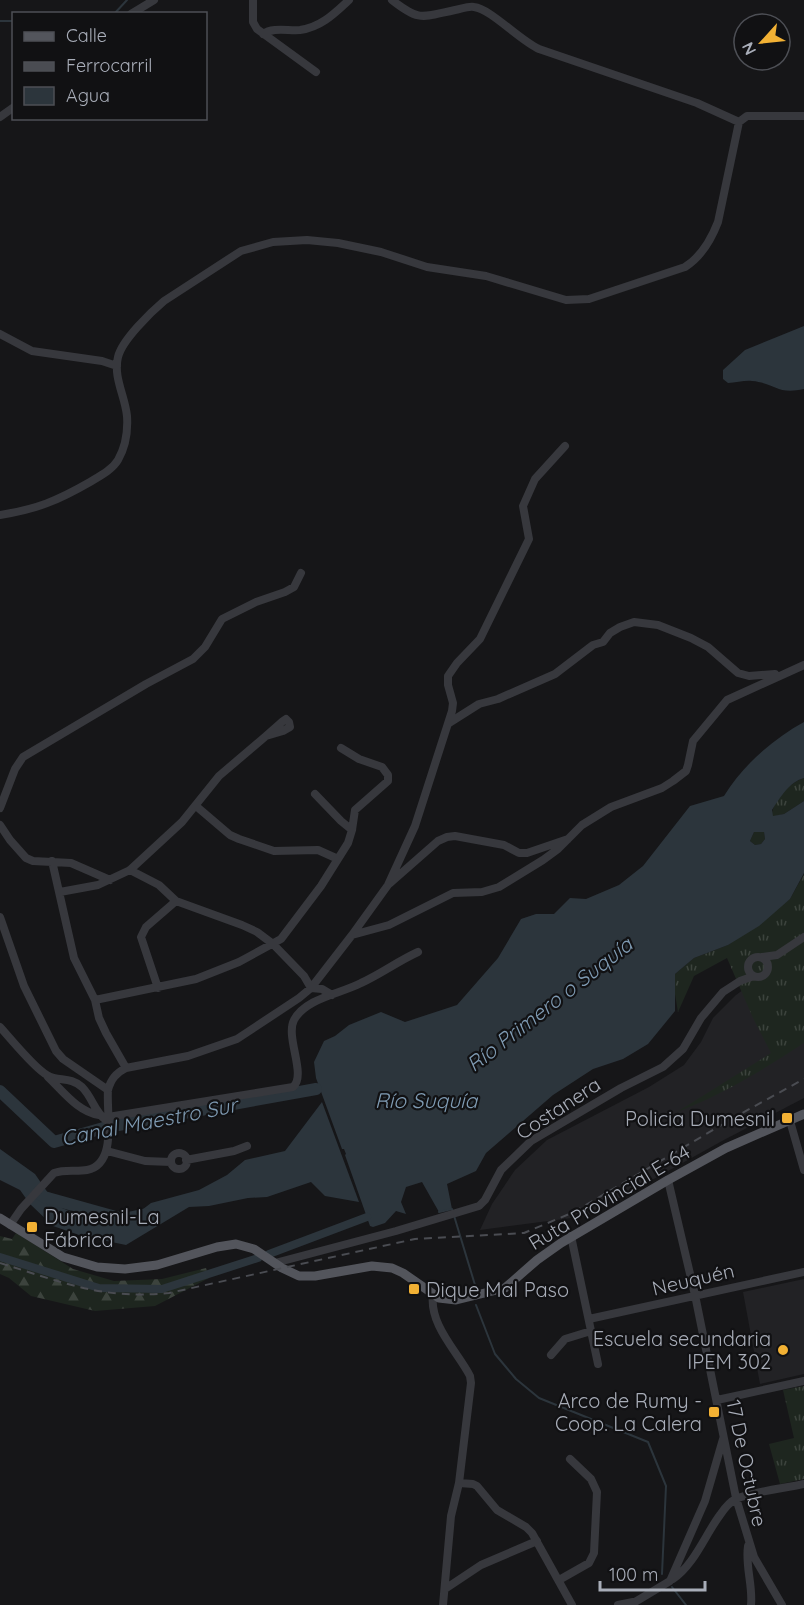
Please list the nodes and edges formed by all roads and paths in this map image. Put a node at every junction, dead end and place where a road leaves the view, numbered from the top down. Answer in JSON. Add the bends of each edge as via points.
{"nodes":[{"id":1,"x":154,"y":0,"type":"edge"},
{"id":2,"x":253,"y":0,"type":"edge"},
{"id":3,"x":349,"y":0,"type":"edge"},
{"id":4,"x":392,"y":0,"type":"edge"},
{"id":5,"x":134,"y":12,"type":"edge"},
{"id":6,"x":263,"y":34,"type":"junction"},
{"id":7,"x":316,"y":72,"type":"dead end"},
{"id":8,"x":12,"y":108,"type":"edge"},
{"id":9,"x":804,"y":116,"type":"edge"},
{"id":10,"x":0,"y":117,"type":"edge"},
{"id":11,"x":739,"y":122,"type":"junction"},
{"id":12,"x":0,"y":334,"type":"edge"},
{"id":13,"x":117,"y":366,"type":"junction"},
{"id":14,"x":565,"y":446,"type":"dead end"},
{"id":15,"x":0,"y":515,"type":"edge"},
{"id":16,"x":301,"y":573,"type":"dead end"},
{"id":17,"x":804,"y":665,"type":"edge"},
{"id":18,"x":783,"y":674,"type":"junction"},
{"id":19,"x":448,"y":723,"type":"junction"},
{"id":20,"x":266,"y":735,"type":"dead end"},
{"id":21,"x":341,"y":748,"type":"dead end"},
{"id":22,"x":315,"y":794,"type":"dead end"},
{"id":23,"x":196,"y":806,"type":"junction"},
{"id":24,"x":0,"y":808,"type":"edge"},
{"id":25,"x":0,"y":825,"type":"edge"},
{"id":26,"x":352,"y":830,"type":"junction"},
{"id":27,"x":568,"y":839,"type":"junction"},
{"id":28,"x":338,"y":859,"type":"junction"},
{"id":29,"x":52,"y":861,"type":"junction"},
{"id":30,"x":130,"y":870,"type":"junction"},
{"id":31,"x":110,"y":879,"type":"junction"},
{"id":32,"x":388,"y":885,"type":"junction"},
{"id":33,"x":60,"y":892,"type":"junction"},
{"id":34,"x":176,"y":901,"type":"junction"},
{"id":35,"x":0,"y":917,"type":"edge"},
{"id":36,"x":352,"y":935,"type":"junction"},
{"id":37,"x":804,"y":937,"type":"edge"},
{"id":38,"x":273,"y":944,"type":"junction"},
{"id":39,"x":417,"y":952,"type":"dead end"},
{"id":40,"x":777,"y":955,"type":"junction"},
{"id":41,"x":762,"y":957,"type":"junction"},
{"id":42,"x":768,"y":967,"type":"junction"},
{"id":43,"x":748,"y":968,"type":"junction"},
{"id":44,"x":754,"y":976,"type":"junction"},
{"id":45,"x":740,"y":981,"type":"junction"},
{"id":46,"x":158,"y":988,"type":"junction"},
{"id":47,"x":311,"y":988,"type":"junction"},
{"id":48,"x":332,"y":995,"type":"junction"},
{"id":49,"x":95,"y":1000,"type":"junction"},
{"id":50,"x":0,"y":1027,"type":"edge"},
{"id":51,"x":126,"y":1068,"type":"junction"},
{"id":52,"x":47,"y":1076,"type":"junction"},
{"id":53,"x":108,"y":1090,"type":"junction"},
{"id":54,"x":804,"y":1114,"type":"edge"},
{"id":55,"x":99,"y":1115,"type":"junction"},
{"id":56,"x":108,"y":1119,"type":"junction"},
{"id":57,"x":790,"y":1121,"type":"junction"},
{"id":58,"x":247,"y":1146,"type":"dead end"},
{"id":59,"x":107,"y":1150,"type":"junction"},
{"id":60,"x":804,"y":1170,"type":"edge"},
{"id":61,"x":668,"y":1180,"type":"junction"},
{"id":62,"x":0,"y":1218,"type":"edge"},
{"id":63,"x":10,"y":1225,"type":"junction"},
{"id":64,"x":571,"y":1236,"type":"junction"},
{"id":65,"x":275,"y":1263,"type":"junction"},
{"id":66,"x":804,"y":1272,"type":"edge"},
{"id":67,"x":433,"y":1294,"type":"junction"},
{"id":68,"x":694,"y":1294,"type":"junction"},
{"id":69,"x":589,"y":1319,"type":"junction"},
{"id":70,"x":591,"y":1331,"type":"junction"},
{"id":71,"x":551,"y":1355,"type":"dead end"},
{"id":72,"x":598,"y":1364,"type":"dead end"},
{"id":73,"x":804,"y":1381,"type":"edge"},
{"id":74,"x":717,"y":1400,"type":"junction"},
{"id":75,"x":723,"y":1438,"type":"junction"},
{"id":76,"x":570,"y":1459,"type":"dead end"},
{"id":77,"x":459,"y":1483,"type":"junction"},
{"id":78,"x":804,"y":1484,"type":"edge"},
{"id":79,"x":736,"y":1498,"type":"junction"},
{"id":80,"x":537,"y":1541,"type":"junction"},
{"id":81,"x":748,"y":1545,"type":"junction"},
{"id":82,"x":559,"y":1580,"type":"junction"},
{"id":83,"x":670,"y":1581,"type":"junction"},
{"id":84,"x":445,"y":1589,"type":"junction"},
{"id":85,"x":631,"y":1604,"type":"edge"},
{"id":86,"x":443,"y":1605,"type":"edge"},
{"id":87,"x":572,"y":1605,"type":"edge"},
{"id":88,"x":618,"y":1605,"type":"edge"},
{"id":89,"x":751,"y":1605,"type":"edge"},
{"id":90,"x":782,"y":1605,"type":"edge"}],
"edges":[{"from":1,"to":5,"type":"street"},
{"from":2,"to":6,"type":"street","via":[[253,22]]},
{"from":3,"to":6,"type":"street","via":[[316,26],[269,30]]},
{"from":4,"to":11,"type":"street","via":[[417,16],[474,7],[530,45],[697,103]]},
{"from":6,"to":7,"type":"street"},
{"from":8,"to":10,"type":"street"},
{"from":9,"to":11,"type":"street","via":[[747,116]]},
{"from":11,"to":13,"type":"street","via":[[718,222],[698,257],[685,267],[589,298],[566,300],[486,276],[427,267],[338,243],[307,240],[264,244],[241,251],[154,309],[121,349]]},
{"from":12,"to":13,"type":"street","via":[[32,351]]},
{"from":13,"to":15,"type":"street","via":[[127,417],[125,445],[117,462],[61,499]]},
{"from":14,"to":19,"type":"street","via":[[535,479],[523,506],[529,539],[480,639],[448,676],[453,703]]},
{"from":16,"to":24,"type":"street","via":[[294,587],[222,619],[194,659],[23,757]]},
{"from":17,"to":18,"type":"street"},
{"from":18,"to":19,"type":"street","via":[[738,673],[708,647],[690,638],[658,625],[634,622],[610,633],[603,642],[593,645],[555,674],[479,704]]},
{"from":18,"to":27,"type":"street","via":[[735,696],[721,707],[693,741],[686,771],[673,781],[611,807]]},
{"from":19,"to":32,"type":"street","via":[[415,826]]},
{"from":20,"to":23,"type":"street","via":[[219,776]]},
{"from":21,"to":26,"type":"street","via":[[358,759],[382,766],[388,775],[387,781],[355,810]]},
{"from":22,"to":26,"type":"street"},
{"from":23,"to":28,"type":"street","via":[[239,839],[274,850],[318,850]]},
{"from":23,"to":30,"type":"street"},
{"from":25,"to":29,"type":"street","via":[[26,858]]},
{"from":26,"to":28,"type":"street"},
{"from":27,"to":32,"type":"street","via":[[519,853],[504,845],[447,837]]},
{"from":27,"to":36,"type":"street","via":[[543,860],[491,890],[453,893],[389,925]]},
{"from":28,"to":38,"type":"street","via":[[305,909]]},
{"from":29,"to":31,"type":"street","via":[[71,863]]},
{"from":29,"to":33,"type":"street"},
{"from":30,"to":31,"type":"street"},
{"from":30,"to":34,"type":"street","via":[[159,885]]},
{"from":31,"to":33,"type":"street"},
{"from":32,"to":36,"type":"street"},
{"from":33,"to":49,"type":"street","via":[[74,958]]},
{"from":34,"to":38,"type":"street","via":[[242,925]]},
{"from":34,"to":46,"type":"street","via":[[146,927],[141,937]]},
{"from":35,"to":53,"type":"street","via":[[24,986],[56,1052]]},
{"from":36,"to":47,"type":"street"},
{"from":37,"to":40,"type":"street","name":"Costanera"},
{"from":38,"to":46,"type":"street","via":[[196,979]]},
{"from":38,"to":47,"type":"street"},
{"from":39,"to":48,"type":"street"},
{"from":40,"to":41,"type":"street","name":"Costanera"},
{"from":40,"to":42,"type":"street","name":"Costanera"},
{"from":41,"to":42,"type":"street"},
{"from":41,"to":43,"type":"street","name":"Costanera","via":[[751,960]]},
{"from":42,"to":44,"type":"street","name":"Costanera","via":[[762,976]]},
{"from":43,"to":44,"type":"street"},
{"from":43,"to":45,"type":"street","name":"Costanera"},
{"from":44,"to":45,"type":"street","name":"Costanera"},
{"from":45,"to":65,"type":"street","name":"Costanera","via":[[723,992],[705,1012],[677,1055],[531,1141],[497,1175],[482,1204]]},
{"from":46,"to":49,"type":"street"},
{"from":47,"to":48,"type":"street"},
{"from":47,"to":51,"type":"street","via":[[228,1043],[188,1056]]},
{"from":48,"to":56,"type":"street","via":[[310,1003],[294,1019],[291,1031],[297,1079],[293,1087]]},
{"from":49,"to":51,"type":"street","via":[[102,1025]]},
{"from":50,"to":52,"type":"street"},
{"from":51,"to":53,"type":"street","via":[[113,1077]]},
{"from":52,"to":55,"type":"street","via":[[80,1107]]},
{"from":52,"to":55,"type":"street","via":[[81,1086]]},
{"from":53,"to":56,"type":"street"},
{"from":54,"to":57,"type":"main road","name":"Ruta Provincial E-64"},
{"from":55,"to":56,"type":"street"},
{"from":56,"to":59,"type":"street"},
{"from":57,"to":60,"type":"street"},
{"from":57,"to":61,"type":"main road","name":"Ruta Provincial E-64","via":[[726,1148]]},
{"from":58,"to":59,"type":"street","via":[[186,1160],[184,1155],[174,1154],[171,1162],[145,1161]]},
{"from":59,"to":63,"type":"street","via":[[100,1163],[91,1169],[61,1170],[51,1175]]},
{"from":61,"to":64,"type":"main road","name":"Ruta Provincial E-64"},
{"from":61,"to":68,"type":"street","name":"17 De Octubre"},
{"from":62,"to":63,"type":"main road","name":"Ruta Provincial E-64"},
{"from":63,"to":65,"type":"main road","name":"Ruta Provincial E-64","via":[[63,1257],[97,1268],[157,1265],[229,1244],[249,1247]]},
{"from":64,"to":67,"type":"main road","name":"Ruta Provincial E-64","via":[[509,1285],[456,1300]]},
{"from":64,"to":69,"type":"street"},
{"from":65,"to":67,"type":"main road","name":"Ruta Provincial E-64","via":[[304,1277],[386,1266]]},
{"from":66,"to":68,"type":"street","name":"Neuquén"},
{"from":67,"to":77,"type":"street","via":[[434,1313],[471,1383]]},
{"from":68,"to":69,"type":"street","name":"Neuquén"},
{"from":68,"to":74,"type":"street","name":"17 De Octubre"},
{"from":69,"to":70,"type":"street"},
{"from":70,"to":71,"type":"street","via":[[565,1339]]},
{"from":70,"to":72,"type":"street"},
{"from":73,"to":74,"type":"street"},
{"from":74,"to":75,"type":"street","name":"17 De Octubre"},
{"from":75,"to":79,"type":"street","name":"17 De Octubre"},
{"from":75,"to":83,"type":"street","via":[[705,1501]]},
{"from":76,"to":82,"type":"street","via":[[591,1479],[597,1492],[594,1553],[589,1563]]},
{"from":77,"to":80,"type":"street","via":[[477,1486],[497,1510],[526,1527]]},
{"from":77,"to":84,"type":"street","via":[[451,1516]]},
{"from":78,"to":79,"type":"street"},
{"from":79,"to":81,"type":"street","name":"17 De Octubre"},
{"from":79,"to":83,"type":"street","via":[[726,1506],[683,1570]]},
{"from":80,"to":82,"type":"street"},
{"from":80,"to":84,"type":"street","via":[[481,1564]]},
{"from":81,"to":89,"type":"street"},
{"from":81,"to":90,"type":"street","name":"17 De Octubre"},
{"from":82,"to":87,"type":"street"},
{"from":83,"to":85,"type":"street"},
{"from":84,"to":86,"type":"street"},
{"from":85,"to":88,"type":"street"}]}
